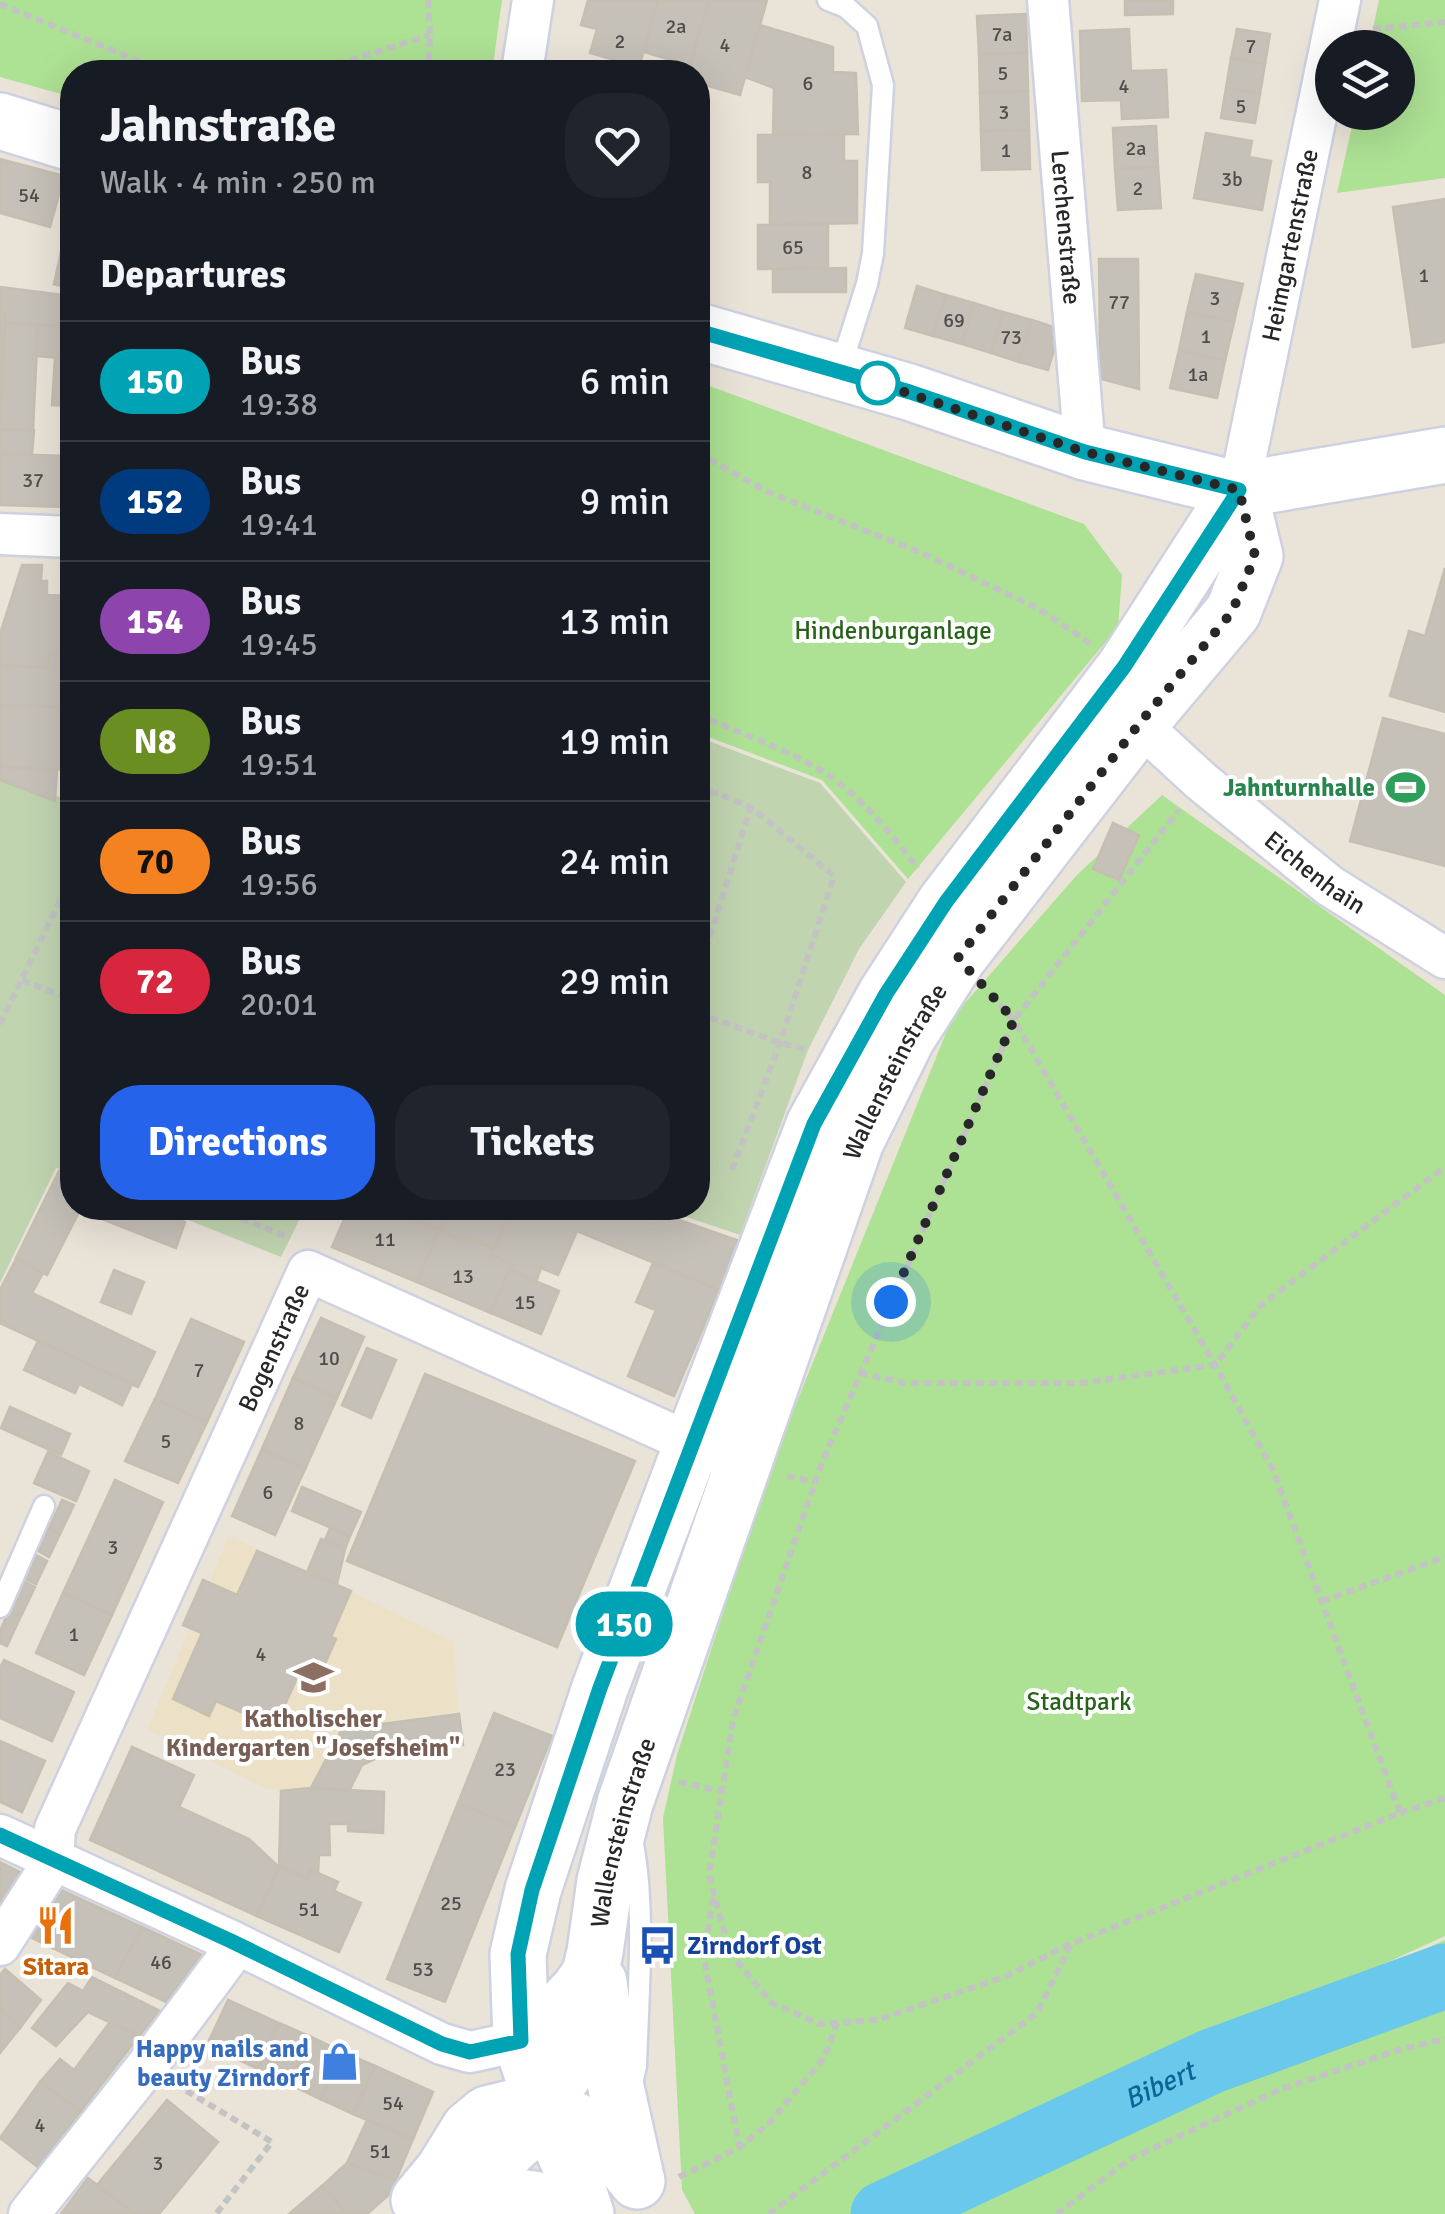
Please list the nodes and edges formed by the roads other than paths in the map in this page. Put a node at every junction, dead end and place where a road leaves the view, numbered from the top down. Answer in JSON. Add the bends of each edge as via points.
{"nodes":[{"id":1,"x":533,"y":0,"type":"edge"},
{"id":2,"x":828,"y":0,"type":"edge"},
{"id":3,"x":1048,"y":0,"type":"edge"},
{"id":4,"x":1336,"y":16,"type":"edge"},
{"id":5,"x":524,"y":60,"type":"edge"},
{"id":6,"x":0,"y":121,"type":"edge"},
{"id":7,"x":60,"y":139,"type":"edge"},
{"id":8,"x":710,"y":334,"type":"edge"},
{"id":9,"x":839,"y":372,"type":"junction"},
{"id":10,"x":1085,"y":452,"type":"junction"},
{"id":11,"x":1445,"y":455,"type":"edge"},
{"id":12,"x":1239,"y":490,"type":"junction"},
{"id":13,"x":0,"y":534,"type":"edge"},
{"id":14,"x":60,"y":536,"type":"edge"},
{"id":15,"x":1121,"y":696,"type":"junction"},
{"id":16,"x":1445,"y":958,"type":"edge"},
{"id":17,"x":692,"y":1444,"type":"junction"},
{"id":18,"x":741,"y":1466,"type":"junction"},
{"id":19,"x":44,"y":1506,"type":"dead end"},
{"id":20,"x":0,"y":1607,"type":"edge"},
{"id":21,"x":625,"y":1803,"type":"junction"},
{"id":22,"x":0,"y":1835,"type":"edge"},
{"id":23,"x":53,"y":1859,"type":"junction"},
{"id":24,"x":231,"y":1941,"type":"junction"},
{"id":25,"x":0,"y":1945,"type":"edge"},
{"id":26,"x":595,"y":1952,"type":"junction"},
{"id":27,"x":521,"y":2041,"type":"junction"},
{"id":28,"x":543,"y":2104,"type":"junction"},
{"id":29,"x":487,"y":2114,"type":"junction"},
{"id":30,"x":623,"y":2120,"type":"junction"},
{"id":31,"x":566,"y":2188,"type":"edge"},
{"id":32,"x":651,"y":2192,"type":"edge"},
{"id":33,"x":429,"y":2212,"type":"edge"},
{"id":34,"x":29,"y":2214,"type":"edge"},
{"id":35,"x":586,"y":2214,"type":"edge"}],
"edges":[{"from":1,"to":5,"type":"street"},
{"from":2,"to":9,"type":"lane","via":[[867,26],[883,85],[873,253]]},
{"from":3,"to":10,"type":"street","name":"Lerchenstraße"},
{"from":4,"to":12,"type":"street","name":"Heimgartenstraße"},
{"from":6,"to":7,"type":"main road"},
{"from":8,"to":9,"type":"main road"},
{"from":9,"to":10,"type":"main road"},
{"from":10,"to":12,"type":"main road"},
{"from":11,"to":12,"type":"main road"},
{"from":12,"to":15,"type":"main road","name":"Wallensteinstraße","via":[[1255,556],[1232,612]]},
{"from":13,"to":14,"type":"street"},
{"from":15,"to":16,"type":"street","name":"Eichenhain","via":[[1201,781],[1330,886]]},
{"from":15,"to":17,"type":"main road","name":"Wallensteinstraße","via":[[946,902],[886,994],[814,1124]]},
{"from":15,"to":18,"type":"main road","name":"Wallensteinstraße","via":[[908,1038],[856,1141]]},
{"from":17,"to":18,"type":"street","name":"Bogenstraße"},
{"from":17,"to":23,"type":"street","name":"Bogenstraße","via":[[308,1271],[55,1829]]},
{"from":17,"to":27,"type":"main road","name":"Wallensteinstraße","via":[[532,1890],[518,1954]]},
{"from":18,"to":21,"type":"main road","name":"Wallensteinstraße"},
{"from":19,"to":20,"type":"lane"},
{"from":21,"to":26,"type":"main road","name":"Wallensteinstraße","via":[[604,1881]]},
{"from":21,"to":30,"type":"lane","via":[[638,1866],[638,1963],[636,2066]]},
{"from":22,"to":23,"type":"street"},
{"from":23,"to":24,"type":"street"},
{"from":23,"to":25,"type":"street","name":"Bogenstraße"},
{"from":24,"to":27,"type":"street","via":[[442,2044],[470,2052]]},
{"from":24,"to":34,"type":"street","via":[[226,1960]]},
{"from":26,"to":27,"type":"street","name":"Wallensteinstraße"},
{"from":26,"to":28,"type":"main road","name":"Wallensteinstraße","via":[[567,2070]]},
{"from":26,"to":30,"type":"main road","name":"Wallensteinstraße"},
{"from":27,"to":28,"type":"main road","name":"Wallensteinstraße"},
{"from":27,"to":29,"type":"main road","name":"Wallensteinstraße"},
{"from":28,"to":29,"type":"main road"},
{"from":28,"to":31,"type":"main road","name":"Wallensteinstraße"},
{"from":28,"to":32,"type":"main road","via":[[596,2130]]},
{"from":28,"to":33,"type":"main road","name":"Wallensteinstraße","via":[[522,2137]]},
{"from":29,"to":33,"type":"main road","name":"Wallensteinstraße","via":[[469,2128],[443,2171]]},
{"from":30,"to":32,"type":"main road","name":"Wallensteinstraße"},
{"from":31,"to":33,"type":"main road","via":[[534,2199],[491,2198]]},
{"from":31,"to":35,"type":"main road","name":"Wallensteinstraße"}]}
